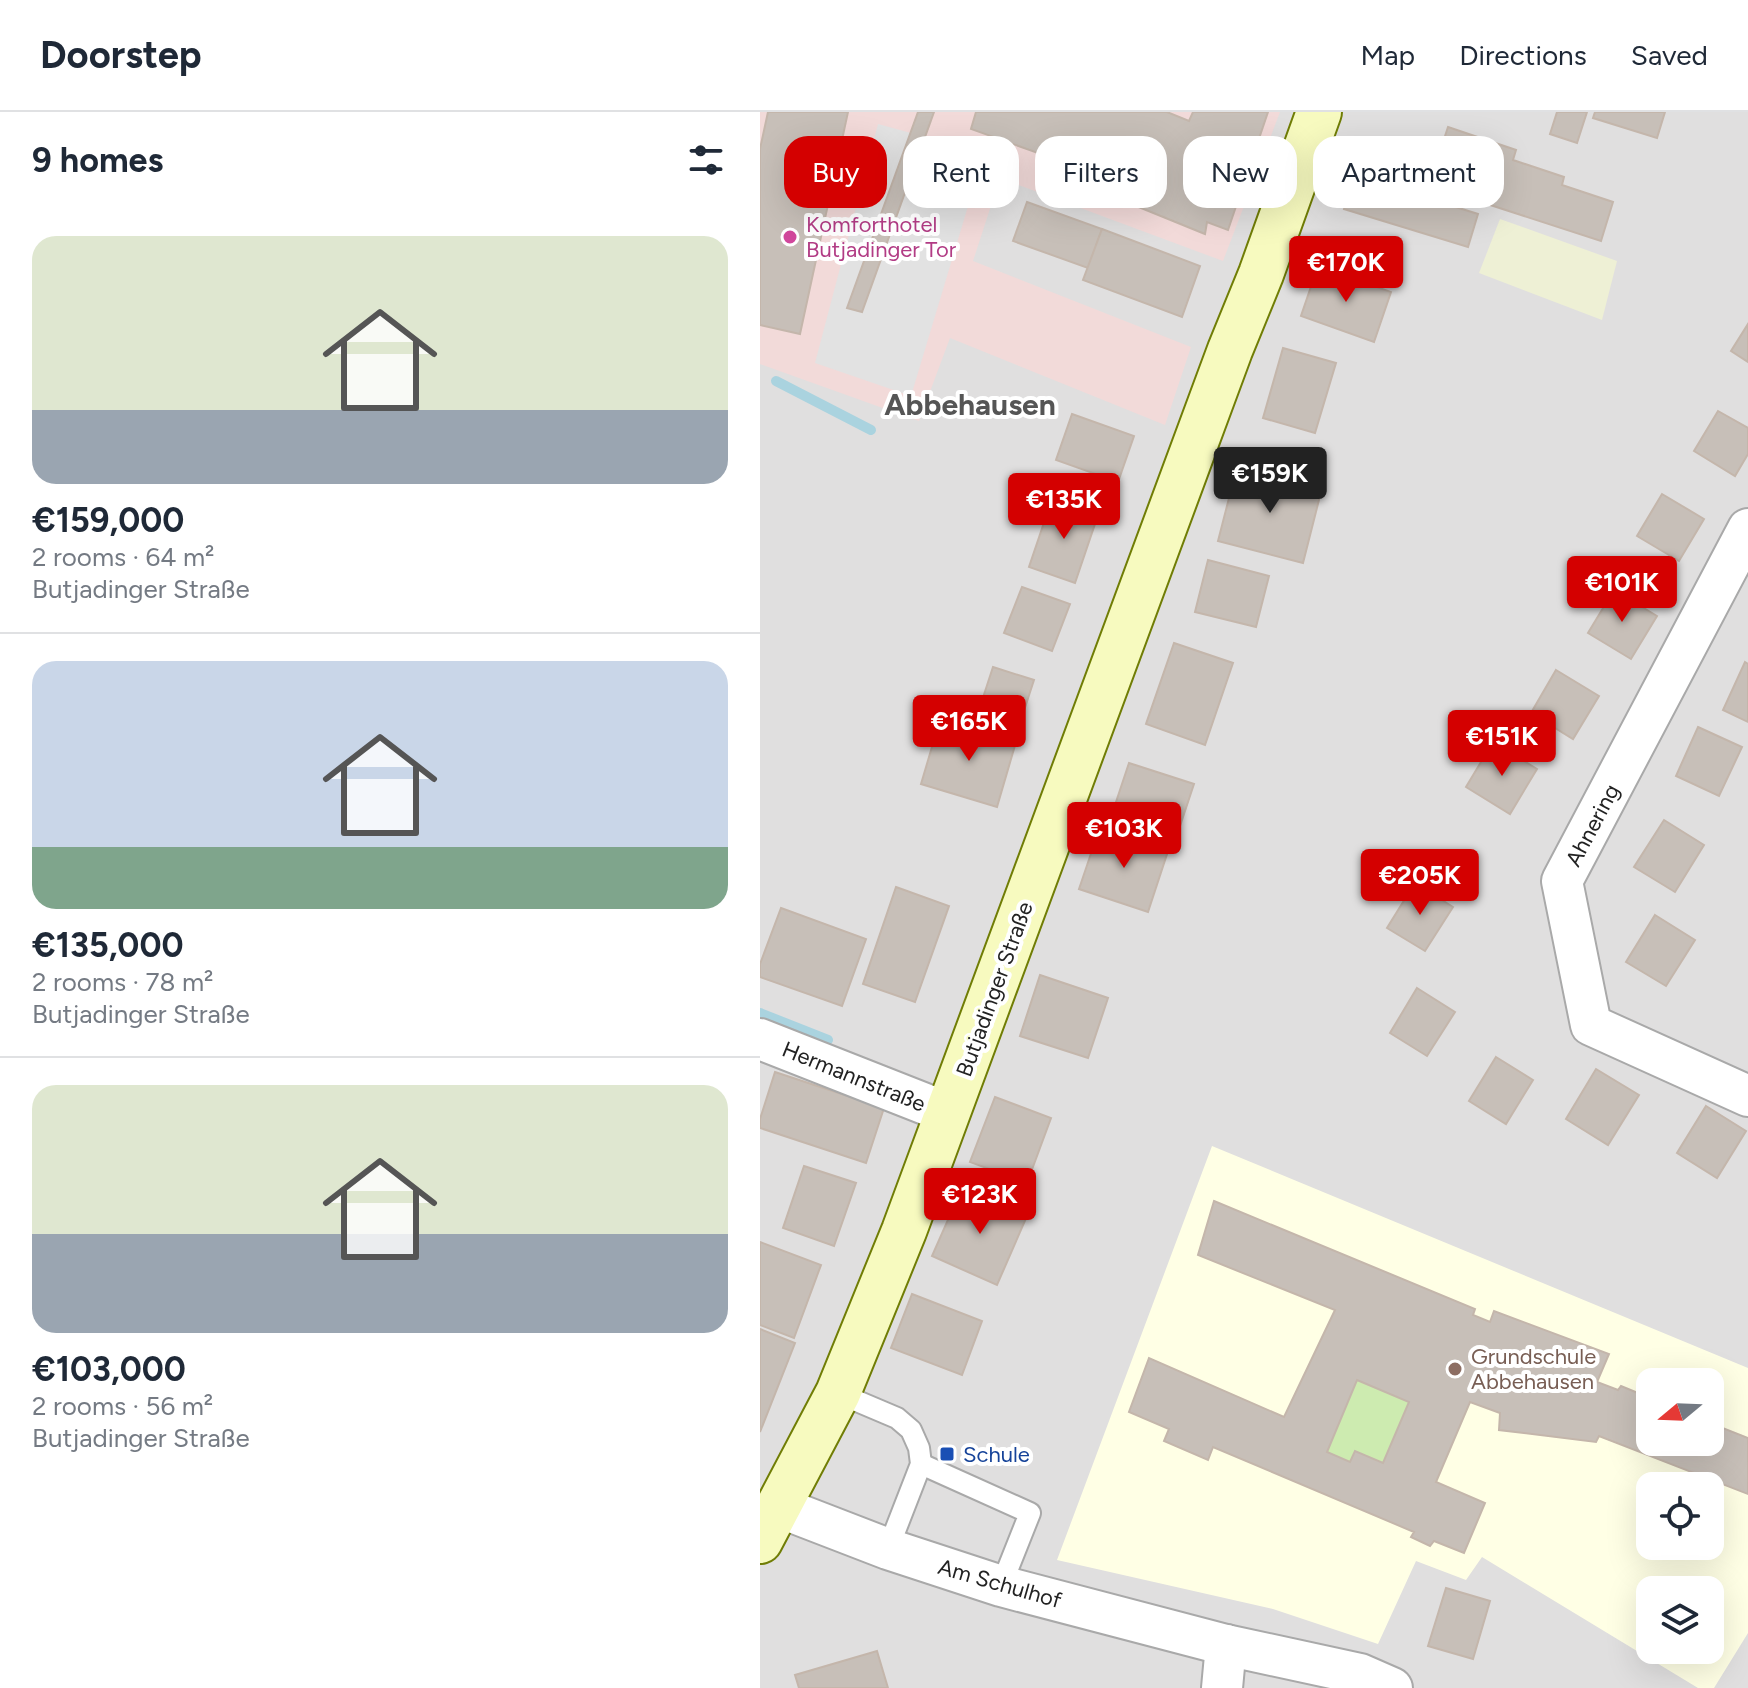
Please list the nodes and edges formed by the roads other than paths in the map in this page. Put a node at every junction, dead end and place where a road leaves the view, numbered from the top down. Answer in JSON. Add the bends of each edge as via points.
{"nodes":[{"id":1,"x":1319,"y":112,"type":"edge"},
{"id":2,"x":1748,"y":529,"type":"edge"},
{"id":3,"x":760,"y":1039,"type":"edge"},
{"id":4,"x":1748,"y":1096,"type":"edge"},
{"id":5,"x":948,"y":1113,"type":"junction"},
{"id":6,"x":838,"y":1393,"type":"junction"},
{"id":7,"x":921,"y":1464,"type":"junction"},
{"id":8,"x":770,"y":1524,"type":"edge"},
{"id":9,"x":888,"y":1549,"type":"junction"},
{"id":10,"x":1001,"y":1586,"type":"junction"},
{"id":11,"x":1226,"y":1645,"type":"junction"},
{"id":12,"x":1222,"y":1688,"type":"edge"},
{"id":13,"x":1392,"y":1688,"type":"edge"}],
"edges":[{"from":1,"to":5,"type":"main road","name":"Butjadinger Straße"},
{"from":2,"to":4,"type":"street","name":"Ahnering","via":[[1562,881],[1591,1025]]},
{"from":3,"to":5,"type":"street","name":"Hermannstraße"},
{"from":5,"to":6,"type":"main road","name":"Butjadinger Straße"},
{"from":6,"to":7,"type":"lane","via":[[897,1418],[911,1430]]},
{"from":6,"to":8,"type":"main road","name":"Butjadinger Straße"},
{"from":7,"to":9,"type":"lane"},
{"from":7,"to":10,"type":"lane","via":[[1030,1513]]},
{"from":8,"to":9,"type":"street","name":"Am Schulhof"},
{"from":9,"to":10,"type":"street","name":"Am Schulhof"},
{"from":10,"to":11,"type":"street","name":"Am Schulhof"},
{"from":11,"to":12,"type":"street"},
{"from":11,"to":13,"type":"street","name":"Am Schulhof","via":[[1360,1674]]}]}
